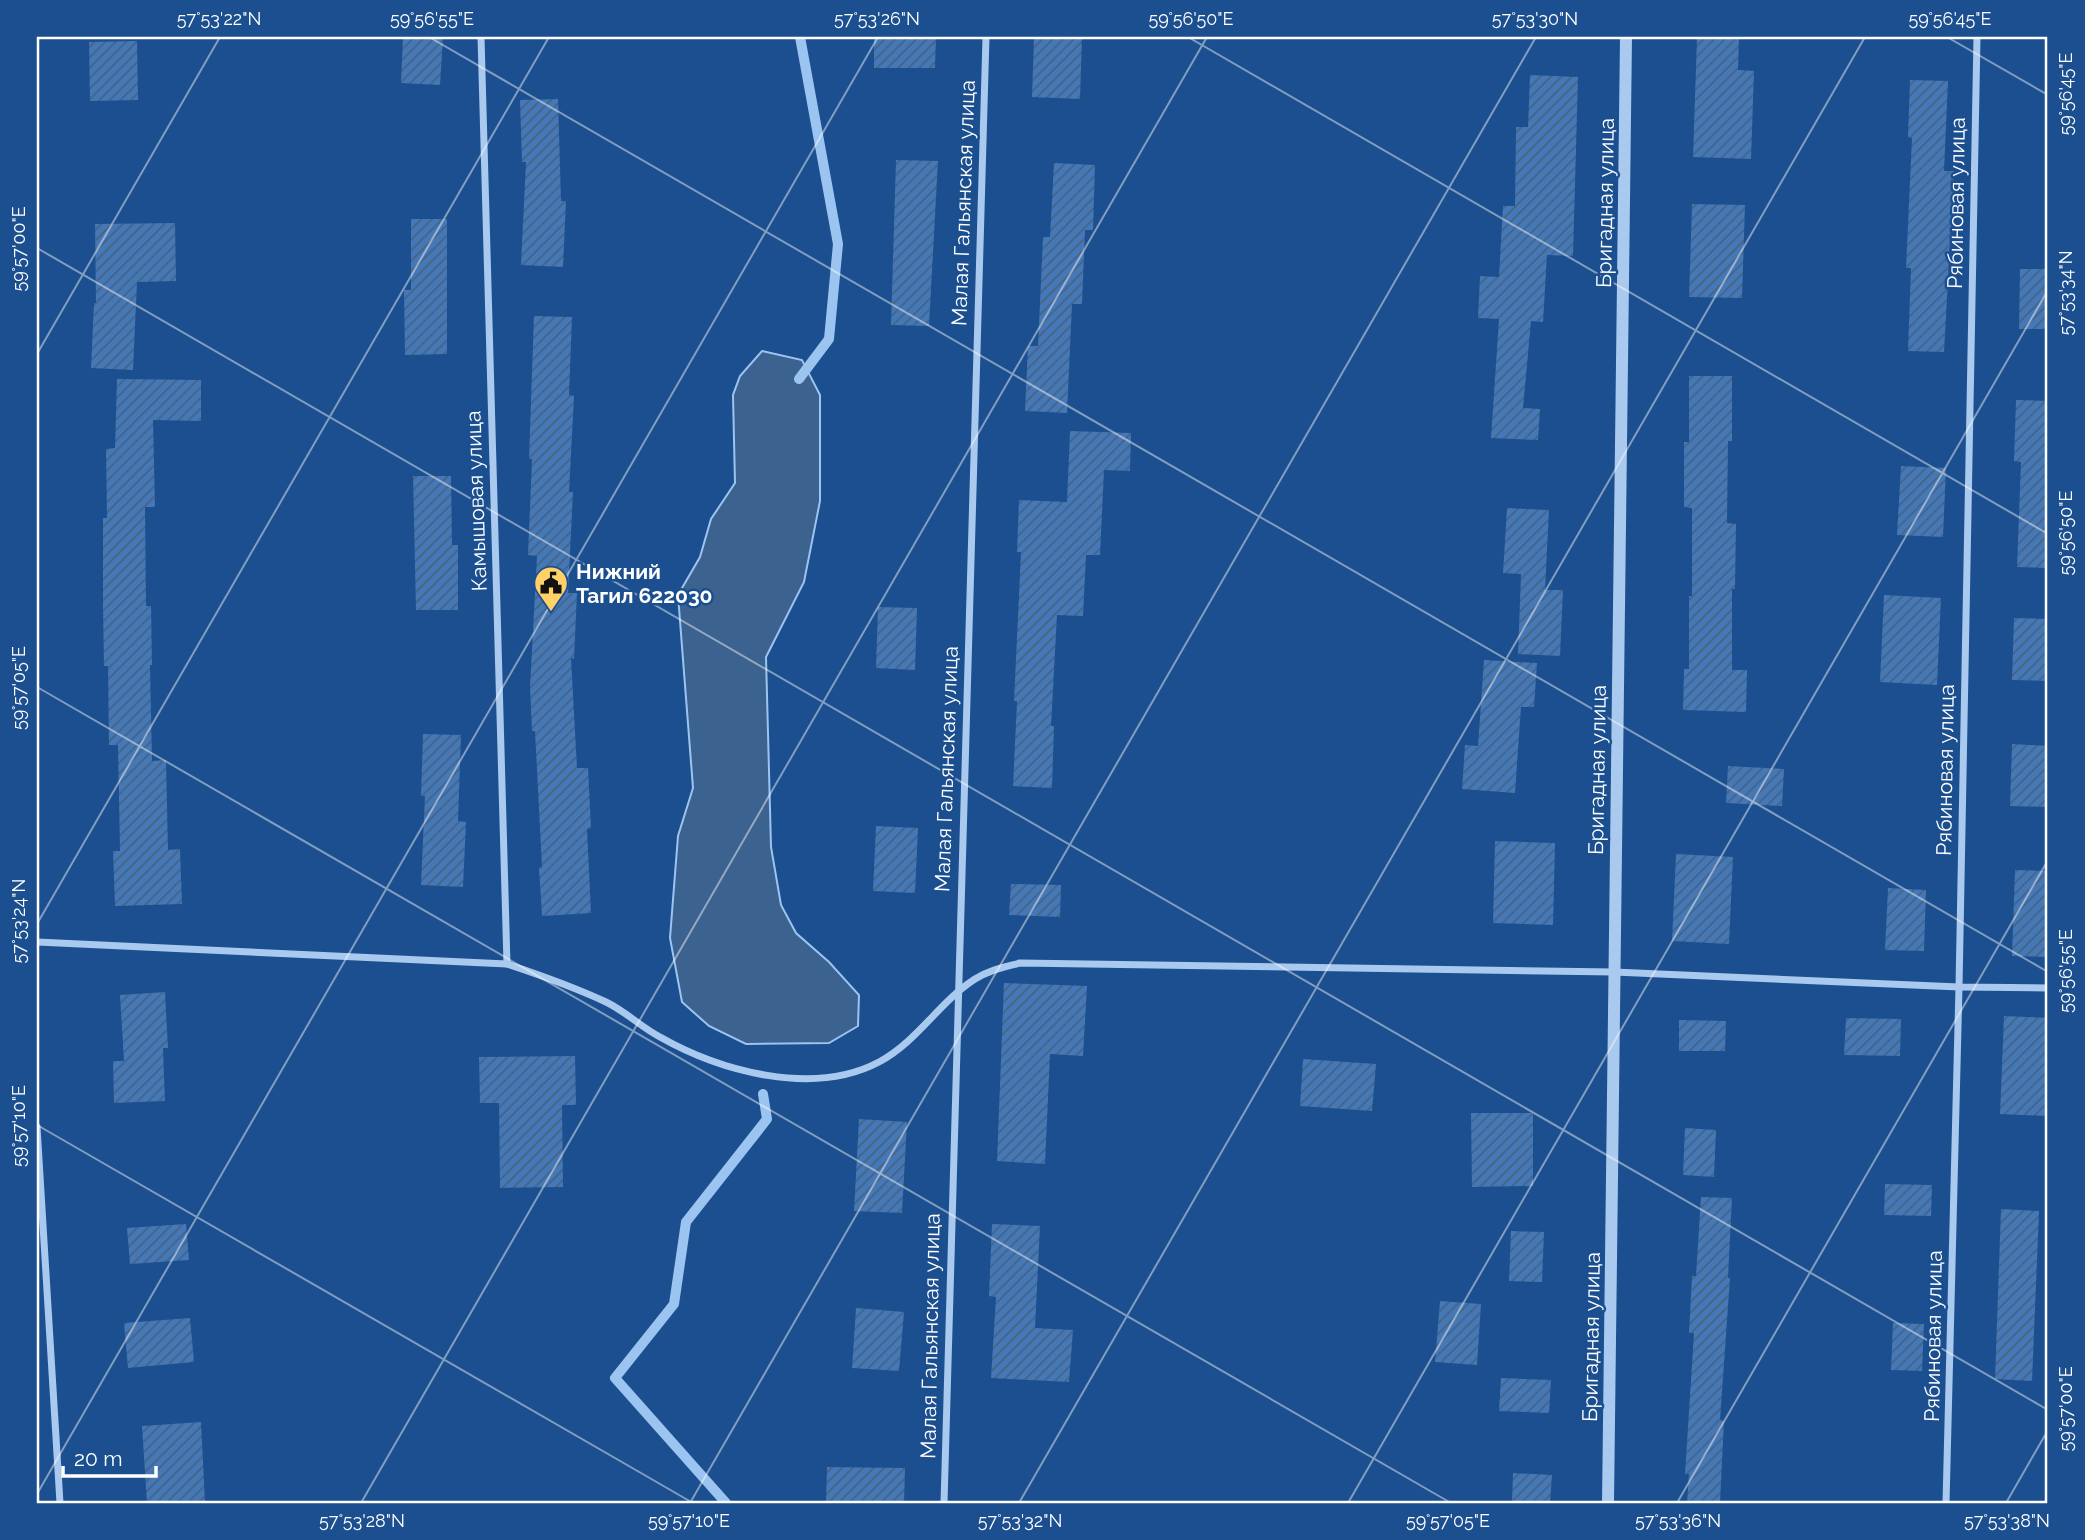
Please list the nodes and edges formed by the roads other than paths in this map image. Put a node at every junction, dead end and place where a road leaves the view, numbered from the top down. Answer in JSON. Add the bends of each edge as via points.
{"nodes":[{"id":1,"x":481,"y":37,"type":"edge"},
{"id":2,"x":986,"y":37,"type":"edge"},
{"id":3,"x":1626,"y":37,"type":"edge"},
{"id":4,"x":1977,"y":37,"type":"edge"},
{"id":5,"x":37,"y":942,"type":"edge"},
{"id":6,"x":507,"y":964,"type":"junction"},
{"id":7,"x":1614,"y":972,"type":"junction"},
{"id":8,"x":1959,"y":987,"type":"junction"},
{"id":9,"x":2048,"y":988,"type":"edge"},
{"id":10,"x":957,"y":993,"type":"junction"},
{"id":11,"x":37,"y":1127,"type":"edge"},
{"id":12,"x":60,"y":1503,"type":"edge"},
{"id":13,"x":944,"y":1503,"type":"edge"},
{"id":14,"x":1608,"y":1503,"type":"edge"},
{"id":15,"x":1946,"y":1503,"type":"edge"}],
"edges":[{"from":1,"to":6,"type":"street","name":"Камышовая улица"},
{"from":2,"to":10,"type":"street","name":"Малая Гальянская улица"},
{"from":3,"to":7,"type":"street","name":"Бригадная улица"},
{"from":4,"to":8,"type":"street","name":"Рябиновая улица"},
{"from":5,"to":6,"type":"street"},
{"from":6,"to":10,"type":"street","via":[[608,1003],[659,1037],[709,1060],[747,1072],[815,1079],[845,1075],[879,1062],[917,1035]]},
{"from":7,"to":8,"type":"street"},
{"from":7,"to":10,"type":"street","via":[[1020,963],[992,970]]},
{"from":7,"to":14,"type":"street","name":"Бригадная улица"},
{"from":8,"to":9,"type":"street"},
{"from":8,"to":15,"type":"street","name":"Рябиновая улица"},
{"from":10,"to":13,"type":"street","name":"Малая Гальянская улица"},
{"from":11,"to":12,"type":"street"}]}
